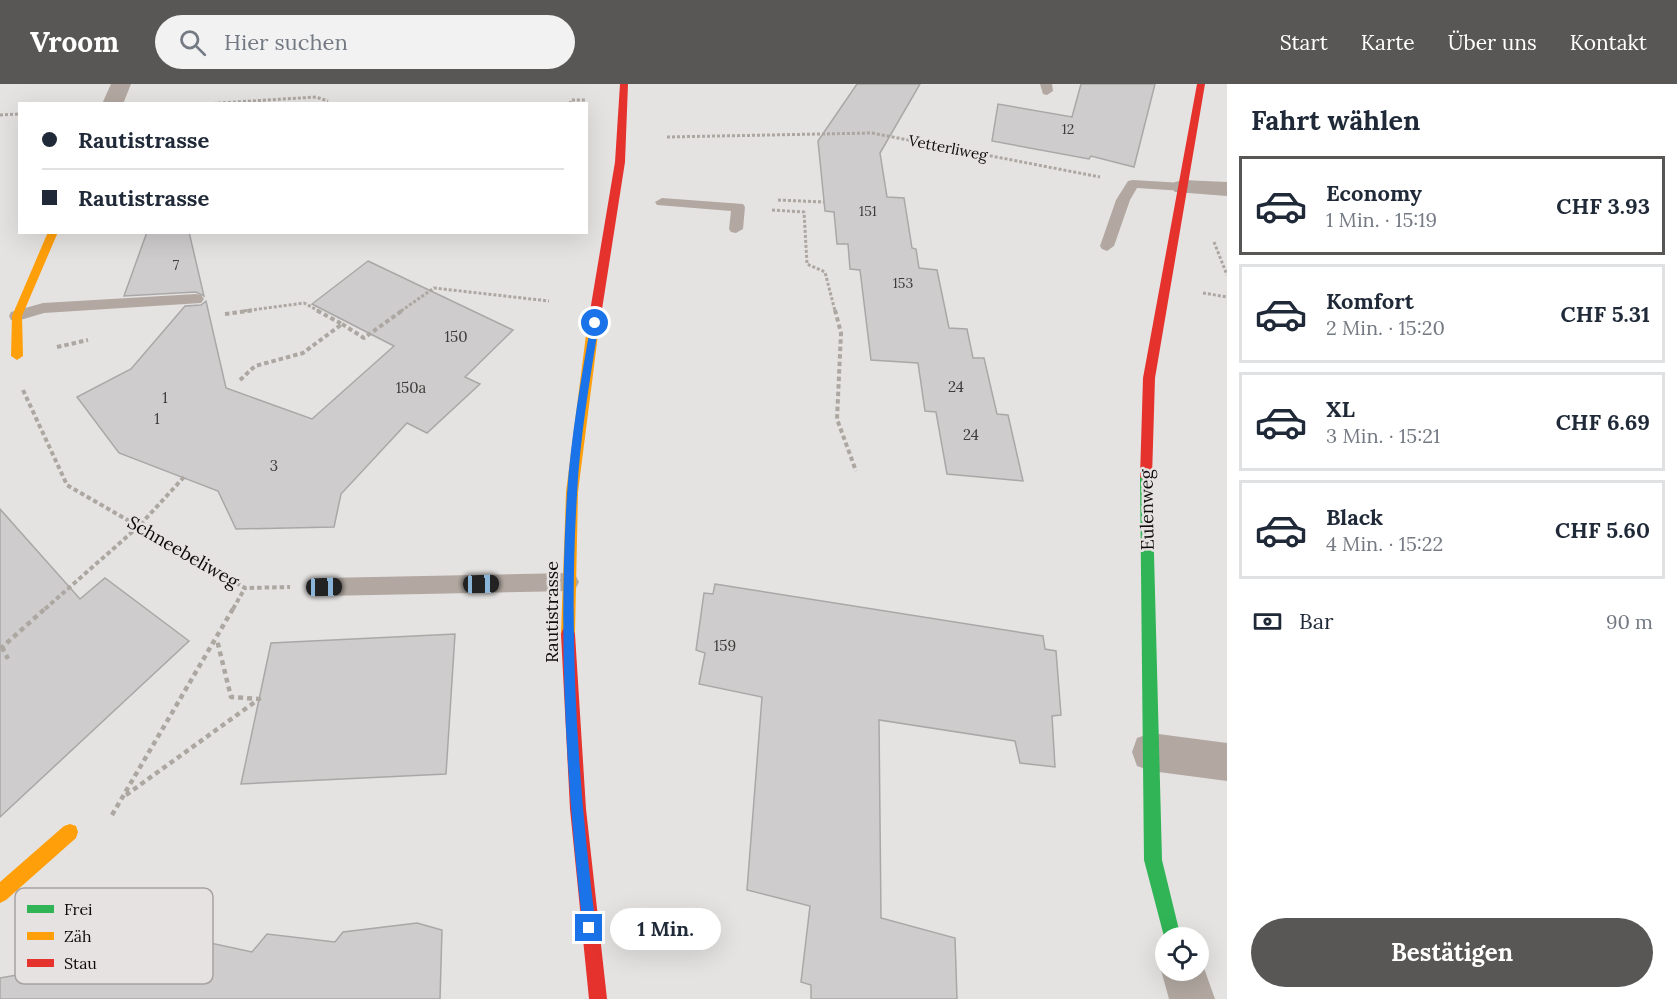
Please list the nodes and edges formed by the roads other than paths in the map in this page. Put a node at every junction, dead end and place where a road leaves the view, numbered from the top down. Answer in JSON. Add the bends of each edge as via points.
{"nodes":[{"id":1,"x":121,"y":84,"type":"edge"},
{"id":2,"x":624,"y":84,"type":"edge"},
{"id":3,"x":1201,"y":84,"type":"edge"},
{"id":4,"x":113,"y":102,"type":"edge"},
{"id":5,"x":1183,"y":187,"type":"junction"},
{"id":6,"x":1227,"y":189,"type":"edge"},
{"id":7,"x":662,"y":202,"type":"dead end"},
{"id":8,"x":735,"y":229,"type":"dead end"},
{"id":9,"x":52,"y":234,"type":"edge"},
{"id":10,"x":1107,"y":246,"type":"dead end"},
{"id":11,"x":196,"y":299,"type":"dead end"},
{"id":12,"x":17,"y":316,"type":"junction"},
{"id":13,"x":17,"y":356,"type":"road end"},
{"id":14,"x":569,"y":582,"type":"junction"},
{"id":15,"x":324,"y":587,"type":"road end"},
{"id":16,"x":1151,"y":752,"type":"junction"},
{"id":17,"x":1227,"y":762,"type":"edge"},
{"id":18,"x":70,"y":832,"type":"dead end"},
{"id":19,"x":0,"y":894,"type":"edge"},
{"id":20,"x":1169,"y":927,"type":"edge"},
{"id":21,"x":1186,"y":981,"type":"edge"},
{"id":22,"x":598,"y":999,"type":"edge"},
{"id":23,"x":1192,"y":999,"type":"edge"}],
"edges":[{"from":1,"to":4,"type":"street"},
{"from":2,"to":14,"type":"street","name":"Rautistrasse","via":[[624,137],[580,416]]},
{"from":3,"to":5,"type":"street","name":"Eulenweg"},
{"from":5,"to":6,"type":"street"},
{"from":5,"to":10,"type":"lane","via":[[1133,184],[1123,200]]},
{"from":5,"to":16,"type":"street","name":"Eulenweg","via":[[1149,378],[1146,460]]},
{"from":7,"to":8,"type":"lane","via":[[738,205]]},
{"from":9,"to":12,"type":"street"},
{"from":11,"to":12,"type":"lane","via":[[43,308]]},
{"from":12,"to":13,"type":"street"},
{"from":14,"to":15,"type":"lane"},
{"from":14,"to":22,"type":"street","name":"Rautistrasse","via":[[571,715],[581,858]]},
{"from":16,"to":17,"type":"street"},
{"from":16,"to":20,"type":"street","name":"Eulenweg","via":[[1153,860]]},
{"from":18,"to":19,"type":"street"},
{"from":21,"to":23,"type":"street"}]}
